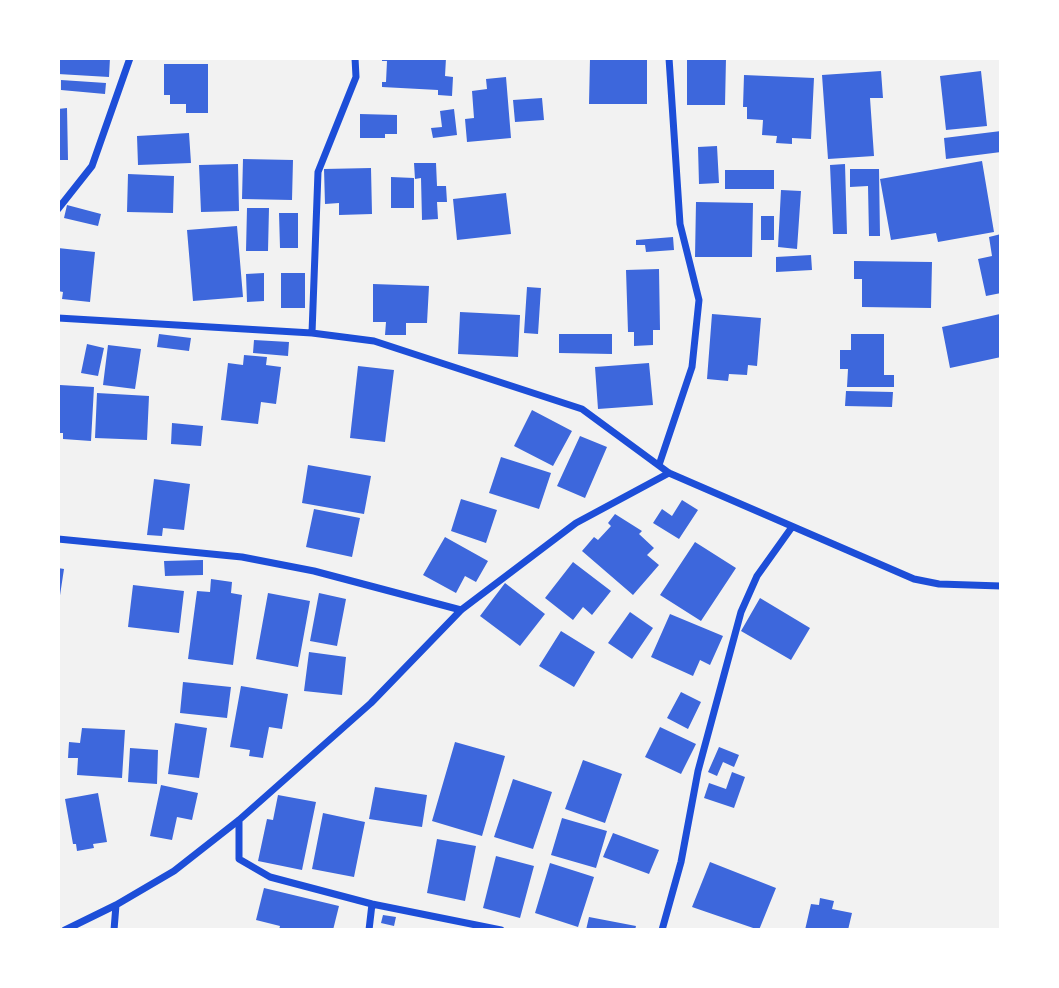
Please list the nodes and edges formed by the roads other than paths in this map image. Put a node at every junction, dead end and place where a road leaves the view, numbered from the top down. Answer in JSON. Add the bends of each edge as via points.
{"nodes":[{"id":1,"x":130,"y":58,"type":"edge"},
{"id":2,"x":355,"y":58,"type":"edge"},
{"id":3,"x":669,"y":58,"type":"edge"},
{"id":4,"x":58,"y":209,"type":"edge"},
{"id":5,"x":58,"y":318,"type":"edge"},
{"id":6,"x":312,"y":333,"type":"junction"},
{"id":7,"x":659,"y":465,"type":"junction"},
{"id":8,"x":669,"y":472,"type":"junction"},
{"id":9,"x":792,"y":527,"type":"junction"},
{"id":10,"x":58,"y":539,"type":"edge"},
{"id":11,"x":1001,"y":586,"type":"edge"},
{"id":12,"x":461,"y":610,"type":"junction"},
{"id":13,"x":239,"y":820,"type":"junction"},
{"id":14,"x":372,"y":904,"type":"junction"},
{"id":15,"x":116,"y":905,"type":"junction"},
{"id":16,"x":65,"y":930,"type":"edge"},
{"id":17,"x":114,"y":930,"type":"edge"},
{"id":18,"x":369,"y":930,"type":"edge"},
{"id":19,"x":501,"y":930,"type":"edge"},
{"id":20,"x":662,"y":930,"type":"edge"}],
"edges":[{"from":1,"to":4,"type":"street","via":[[92,166]]},
{"from":2,"to":6,"type":"street","via":[[356,78],[318,172]]},
{"from":3,"to":7,"type":"street","via":[[680,224],[699,300],[691,367]]},
{"from":5,"to":6,"type":"street"},
{"from":6,"to":7,"type":"street","via":[[374,341],[582,409]]},
{"from":7,"to":8,"type":"street"},
{"from":8,"to":9,"type":"street"},
{"from":8,"to":12,"type":"street","via":[[576,523]]},
{"from":9,"to":11,"type":"street","via":[[914,579]]},
{"from":9,"to":20,"type":"street","via":[[757,576],[741,611]]},
{"from":10,"to":12,"type":"street","via":[[242,557],[314,570]]},
{"from":12,"to":13,"type":"street","via":[[372,703]]},
{"from":13,"to":14,"type":"street","via":[[239,859],[270,877]]},
{"from":13,"to":15,"type":"street","via":[[174,871]]},
{"from":14,"to":18,"type":"street"},
{"from":14,"to":19,"type":"street"},
{"from":15,"to":16,"type":"street"},
{"from":15,"to":17,"type":"street"}]}
